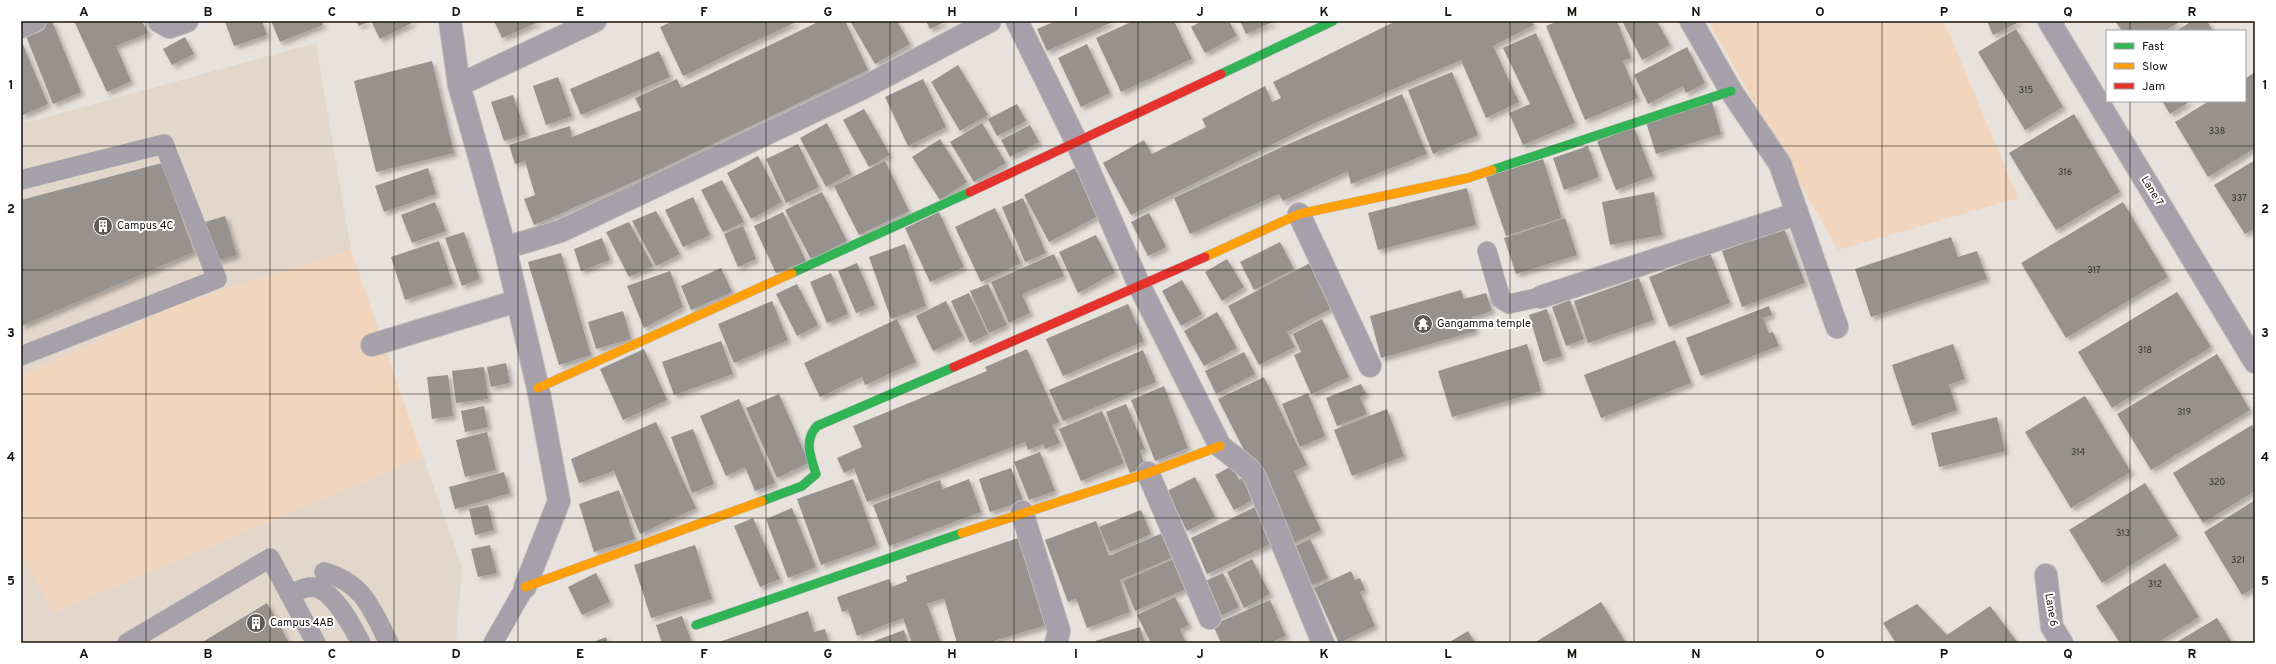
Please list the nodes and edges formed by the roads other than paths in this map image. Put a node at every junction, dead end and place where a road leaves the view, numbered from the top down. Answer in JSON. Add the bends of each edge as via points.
{"nodes":[{"id":1,"x":35,"y":21,"type":"edge"},
{"id":2,"x":159,"y":21,"type":"edge"},
{"id":3,"x":187,"y":21,"type":"edge"},
{"id":4,"x":450,"y":21,"type":"edge"},
{"id":5,"x":595,"y":21,"type":"edge"},
{"id":6,"x":990,"y":21,"type":"edge"},
{"id":7,"x":1017,"y":21,"type":"edge"},
{"id":8,"x":1333,"y":21,"type":"edge"},
{"id":9,"x":1691,"y":21,"type":"edge"},
{"id":10,"x":2048,"y":21,"type":"edge"},
{"id":11,"x":21,"y":27,"type":"edge"},
{"id":12,"x":460,"y":85,"type":"junction"},
{"id":13,"x":1731,"y":91,"type":"junction"},
{"id":14,"x":1077,"y":143,"type":"junction"},
{"id":15,"x":21,"y":180,"type":"edge"},
{"id":16,"x":1299,"y":214,"type":"junction"},
{"id":17,"x":1796,"y":214,"type":"junction"},
{"id":18,"x":505,"y":248,"type":"junction"},
{"id":19,"x":1487,"y":251,"type":"dead end"},
{"id":20,"x":1140,"y":287,"type":"junction"},
{"id":21,"x":1541,"y":297,"type":"joint"},
{"id":22,"x":517,"y":301,"type":"junction"},
{"id":23,"x":1837,"y":327,"type":"dead end"},
{"id":24,"x":372,"y":345,"type":"dead end"},
{"id":25,"x":21,"y":356,"type":"edge"},
{"id":26,"x":2255,"y":362,"type":"edge"},
{"id":27,"x":1370,"y":366,"type":"dead end"},
{"id":28,"x":538,"y":388,"type":"junction"},
{"id":29,"x":1220,"y":446,"type":"junction"},
{"id":30,"x":1148,"y":473,"type":"junction"},
{"id":31,"x":1022,"y":512,"type":"junction"},
{"id":32,"x":324,"y":572,"type":"dead end"},
{"id":33,"x":2046,"y":575,"type":"dead end"},
{"id":34,"x":525,"y":587,"type":"junction"},
{"id":35,"x":289,"y":594,"type":"junction"},
{"id":36,"x":1210,"y":618,"type":"dead end"},
{"id":37,"x":696,"y":626,"type":"dead end"},
{"id":38,"x":127,"y":643,"type":"edge"},
{"id":39,"x":316,"y":643,"type":"edge"},
{"id":40,"x":361,"y":643,"type":"edge"},
{"id":41,"x":389,"y":643,"type":"edge"},
{"id":42,"x":493,"y":643,"type":"edge"},
{"id":43,"x":1056,"y":643,"type":"edge"},
{"id":44,"x":1323,"y":643,"type":"edge"},
{"id":45,"x":2062,"y":643,"type":"edge"}],
"edges":[{"from":1,"to":11,"type":"street"},
{"from":2,"to":3,"type":"street","via":[[168,27]]},
{"from":4,"to":12,"type":"street"},
{"from":5,"to":12,"type":"street"},
{"from":6,"to":18,"type":"street","via":[[863,88],[561,231]]},
{"from":7,"to":14,"type":"street"},
{"from":8,"to":14,"type":"street"},
{"from":9,"to":13,"type":"street"},
{"from":10,"to":26,"type":"street","name":"Lane 7"},
{"from":12,"to":18,"type":"street"},
{"from":13,"to":16,"type":"street","via":[[1468,178]]},
{"from":13,"to":17,"type":"street","via":[[1780,164]]},
{"from":14,"to":20,"type":"street"},
{"from":14,"to":28,"type":"street"},
{"from":15,"to":25,"type":"lane","via":[[164,144],[217,279]]},
{"from":16,"to":20,"type":"street"},
{"from":16,"to":27,"type":"street"},
{"from":17,"to":21,"type":"street"},
{"from":17,"to":23,"type":"street"},
{"from":18,"to":22,"type":"street"},
{"from":19,"to":21,"type":"lane","via":[[1502,299],[1509,304]]},
{"from":20,"to":29,"type":"street"},
{"from":20,"to":34,"type":"street","via":[[817,426],[807,439],[816,474],[802,486]]},
{"from":22,"to":24,"type":"street"},
{"from":22,"to":28,"type":"street"},
{"from":28,"to":34,"type":"street","via":[[559,501]]},
{"from":29,"to":30,"type":"street"},
{"from":29,"to":44,"type":"street","via":[[1248,468],[1255,477]]},
{"from":30,"to":31,"type":"street"},
{"from":30,"to":36,"type":"street"},
{"from":31,"to":37,"type":"street"},
{"from":31,"to":43,"type":"street","via":[[1060,631]]},
{"from":32,"to":41,"type":"lane","via":[[340,576],[355,586],[370,606]]},
{"from":33,"to":45,"type":"street","name":"Lane 6","via":[[2052,627]]},
{"from":34,"to":42,"type":"lane"},
{"from":35,"to":38,"type":"lane","via":[[270,558]]},
{"from":35,"to":39,"type":"lane"},
{"from":35,"to":40,"type":"lane","via":[[310,587],[318,588],[333,598]]}]}
